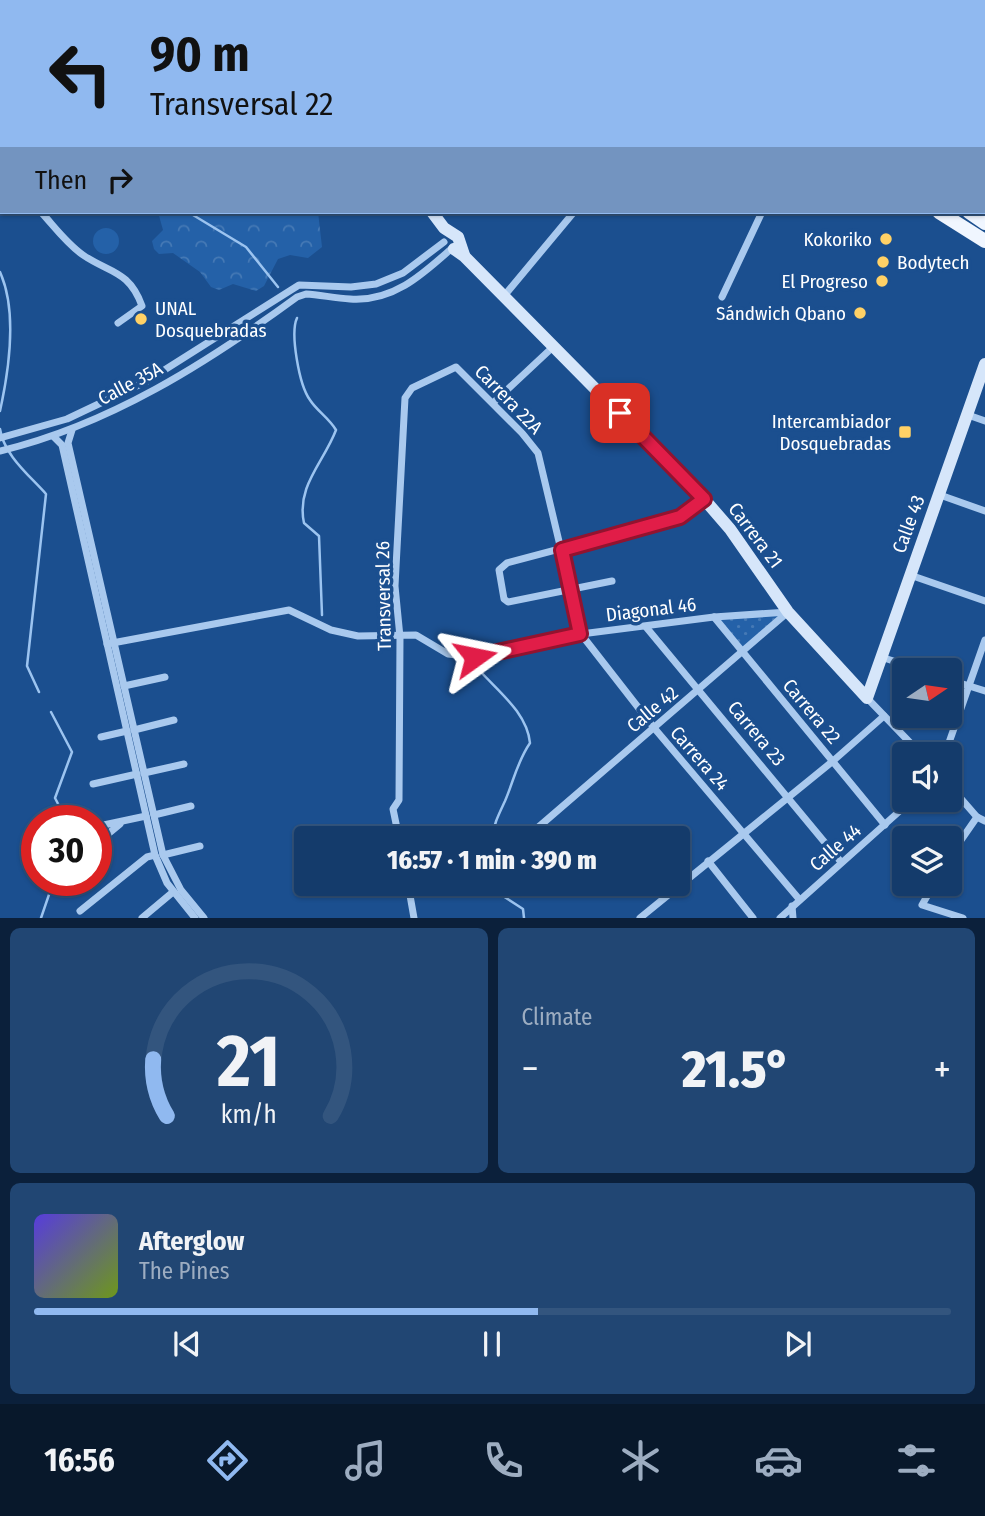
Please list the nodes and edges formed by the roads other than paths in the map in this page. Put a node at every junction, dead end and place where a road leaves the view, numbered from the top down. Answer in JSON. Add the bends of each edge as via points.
{"nodes":[{"id":1,"x":43,"y":214,"type":"edge"},
{"id":2,"x":435,"y":214,"type":"edge"},
{"id":3,"x":572,"y":214,"type":"edge"},
{"id":4,"x":761,"y":214,"type":"edge"},
{"id":5,"x":942,"y":214,"type":"edge"},
{"id":6,"x":985,"y":241,"type":"edge"},
{"id":7,"x":451,"y":243,"type":"junction"},
{"id":8,"x":416,"y":264,"type":"junction"},
{"id":9,"x":425,"y":273,"type":"junction"},
{"id":10,"x":504,"y":296,"type":"junction"},
{"id":11,"x":722,"y":297,"type":"dead end"},
{"id":12,"x":118,"y":323,"type":"dead end"},
{"id":13,"x":231,"y":329,"type":"junction"},
{"id":14,"x":237,"y":338,"type":"junction"},
{"id":15,"x":554,"y":346,"type":"junction"},
{"id":16,"x":985,"y":363,"type":"edge"},
{"id":17,"x":456,"y":368,"type":"joint"},
{"id":18,"x":493,"y":403,"type":"junction"},
{"id":19,"x":968,"y":415,"type":"junction"},
{"id":20,"x":985,"y":421,"type":"edge"},
{"id":21,"x":72,"y":430,"type":"junction"},
{"id":22,"x":54,"y":437,"type":"junction"},
{"id":23,"x":0,"y":438,"type":"edge"},
{"id":24,"x":0,"y":452,"type":"edge"},
{"id":25,"x":940,"y":495,"type":"junction"},
{"id":26,"x":704,"y":499,"type":"junction"},
{"id":27,"x":985,"y":511,"type":"edge"},
{"id":28,"x":562,"y":550,"type":"junction"},
{"id":29,"x":910,"y":575,"type":"junction"},
{"id":30,"x":612,"y":581,"type":"dead end"},
{"id":31,"x":572,"y":590,"type":"junction"},
{"id":32,"x":985,"y":601,"type":"edge"},
{"id":33,"x":788,"y":612,"type":"junction"},
{"id":34,"x":714,"y":617,"type":"junction"},
{"id":35,"x":646,"y":627,"type":"junction"},
{"id":36,"x":580,"y":634,"type":"junction"},
{"id":37,"x":400,"y":637,"type":"junction"},
{"id":38,"x":985,"y":640,"type":"edge"},
{"id":39,"x":110,"y":643,"type":"junction"},
{"id":40,"x":743,"y":653,"type":"junction"},
{"id":41,"x":881,"y":657,"type":"junction"},
{"id":42,"x":892,"y":661,"type":"edge"},
{"id":43,"x":164,"y":677,"type":"dead end"},
{"id":44,"x":962,"y":683,"type":"edge"},
{"id":45,"x":968,"y":685,"type":"junction"},
{"id":46,"x":124,"y":686,"type":"junction"},
{"id":47,"x":700,"y":690,"type":"junction"},
{"id":48,"x":985,"y":691,"type":"edge"},
{"id":49,"x":867,"y":698,"type":"junction"},
{"id":50,"x":884,"y":716,"type":"junction"},
{"id":51,"x":174,"y":720,"type":"dead end"},
{"id":52,"x":655,"y":729,"type":"junction"},
{"id":53,"x":131,"y":730,"type":"junction"},
{"id":54,"x":101,"y":737,"type":"dead end"},
{"id":55,"x":909,"y":742,"type":"edge"},
{"id":56,"x":949,"y":742,"type":"edge"},
{"id":57,"x":833,"y":761,"type":"junction"},
{"id":58,"x":184,"y":764,"type":"dead end"},
{"id":59,"x":141,"y":774,"type":"junction"},
{"id":60,"x":93,"y":784,"type":"dead end"},
{"id":61,"x":790,"y":796,"type":"junction"},
{"id":62,"x":962,"y":799,"type":"edge"},
{"id":63,"x":191,"y":806,"type":"dead end"},
{"id":64,"x":899,"y":812,"type":"edge"},
{"id":65,"x":150,"y":815,"type":"junction"},
{"id":66,"x":981,"y":819,"type":"edge"},
{"id":67,"x":123,"y":821,"type":"junction"},
{"id":68,"x":112,"y":823,"type":"edge"},
{"id":69,"x":885,"y":825,"type":"junction"},
{"id":70,"x":397,"y":826,"type":"edge"},
{"id":71,"x":541,"y":826,"type":"edge"},
{"id":72,"x":112,"y":830,"type":"edge"},
{"id":73,"x":743,"y":832,"type":"junction"},
{"id":74,"x":962,"y":842,"type":"edge"},
{"id":75,"x":200,"y":846,"type":"dead end"},
{"id":76,"x":159,"y":855,"type":"junction"},
{"id":77,"x":708,"y":861,"type":"junction"},
{"id":78,"x":841,"y":862,"type":"junction"},
{"id":79,"x":173,"y":892,"type":"junction"},
{"id":80,"x":410,"y":896,"type":"edge"},
{"id":81,"x":927,"y":896,"type":"edge"},
{"id":82,"x":799,"y":899,"type":"junction"},
{"id":83,"x":792,"y":906,"type":"junction"},
{"id":84,"x":80,"y":911,"type":"dead end"},
{"id":85,"x":142,"y":918,"type":"edge"},
{"id":86,"x":195,"y":918,"type":"edge"},
{"id":87,"x":204,"y":918,"type":"edge"},
{"id":88,"x":414,"y":918,"type":"edge"},
{"id":89,"x":640,"y":918,"type":"edge"},
{"id":90,"x":753,"y":918,"type":"edge"},
{"id":91,"x":780,"y":918,"type":"edge"},
{"id":92,"x":793,"y":918,"type":"edge"},
{"id":93,"x":963,"y":918,"type":"edge"}],
"edges":[{"from":1,"to":12,"type":"street","via":[[74,248],[121,274],[131,285],[142,306]]},
{"from":2,"to":7,"type":"street","name":"Carrera 21"},
{"from":3,"to":10,"type":"street"},
{"from":4,"to":11,"type":"street"},
{"from":5,"to":6,"type":"main road"},
{"from":7,"to":8,"type":"street","name":"Calle 35A"},
{"from":7,"to":9,"type":"street","name":"Calle 35A"},
{"from":7,"to":10,"type":"street","name":"Carrera 21"},
{"from":8,"to":9,"type":"street"},
{"from":8,"to":13,"type":"street","name":"Calle 35A","via":[[384,282],[363,287],[299,285]]},
{"from":9,"to":14,"type":"street","name":"Calle 35A","via":[[403,288],[365,299],[306,294]]},
{"from":10,"to":15,"type":"street","name":"Carrera 21"},
{"from":13,"to":14,"type":"street"},
{"from":13,"to":23,"type":"street","name":"Calle 35A","via":[[147,380],[78,414]]},
{"from":14,"to":21,"type":"street","name":"Calle 35A","via":[[152,391]]},
{"from":15,"to":18,"type":"street"},
{"from":15,"to":26,"type":"street","name":"Carrera 21"},
{"from":16,"to":19,"type":"street","name":"Calle 43"},
{"from":17,"to":18,"type":"street","name":"Carrera 22A"},
{"from":17,"to":37,"type":"street","name":"Transversal 26","via":[[407,393],[396,545]]},
{"from":18,"to":28,"type":"street","name":"Carrera 22A","via":[[538,453]]},
{"from":19,"to":20,"type":"street"},
{"from":19,"to":25,"type":"street","name":"Calle 43"},
{"from":21,"to":22,"type":"street","name":"Calle 35A"},
{"from":21,"to":39,"type":"street","via":[[68,443]]},
{"from":22,"to":24,"type":"street","name":"Calle 35A"},
{"from":22,"to":39,"type":"street","via":[[62,445]]},
{"from":25,"to":27,"type":"street"},
{"from":25,"to":29,"type":"street","name":"Calle 43"},
{"from":26,"to":28,"type":"street","via":[[680,517]]},
{"from":26,"to":33,"type":"street","name":"Carrera 21"},
{"from":28,"to":31,"type":"street"},
{"from":28,"to":31,"type":"street","via":[[502,566],[504,599]]},
{"from":29,"to":32,"type":"street"},
{"from":29,"to":41,"type":"street","name":"Calle 43"},
{"from":30,"to":31,"type":"street"},
{"from":31,"to":36,"type":"street"},
{"from":33,"to":34,"type":"street","name":"Diagonal 46"},
{"from":33,"to":40,"type":"street","name":"Calle 42"},
{"from":33,"to":49,"type":"street","name":"Carrera 21"},
{"from":34,"to":35,"type":"street","name":"Diagonal 46"},
{"from":34,"to":40,"type":"street","name":"Carrera 22"},
{"from":35,"to":36,"type":"street","name":"Diagonal 46"},
{"from":35,"to":47,"type":"street","name":"Carrera 23"},
{"from":36,"to":37,"type":"street","name":"Diagonal 46","via":[[475,657],[449,654],[416,635]]},
{"from":36,"to":52,"type":"street","name":"Carrera 24"},
{"from":37,"to":39,"type":"street","name":"Diagonal 46","via":[[331,630],[289,610]]},
{"from":37,"to":70,"type":"street","name":"Transversal 26","via":[[399,800],[393,808]]},
{"from":38,"to":45,"type":"street"},
{"from":39,"to":46,"type":"street"},
{"from":39,"to":53,"type":"street"},
{"from":40,"to":47,"type":"street","name":"Calle 42"},
{"from":40,"to":57,"type":"street","name":"Carrera 22"},
{"from":41,"to":42,"type":"street"},
{"from":41,"to":49,"type":"street","name":"Calle 43"},
{"from":43,"to":46,"type":"street"},
{"from":44,"to":45,"type":"street"},
{"from":45,"to":48,"type":"street"},
{"from":45,"to":56,"type":"street"},
{"from":46,"to":53,"type":"street"},
{"from":47,"to":52,"type":"street","name":"Calle 42"},
{"from":47,"to":61,"type":"street","name":"Carrera 23"},
{"from":49,"to":50,"type":"street","name":"Carrera 21"},
{"from":50,"to":55,"type":"street","name":"Carrera 21"},
{"from":50,"to":57,"type":"street"},
{"from":51,"to":53,"type":"street"},
{"from":52,"to":71,"type":"street","name":"Calle 42"},
{"from":52,"to":73,"type":"street","name":"Carrera 24"},
{"from":53,"to":54,"type":"street"},
{"from":53,"to":59,"type":"street"},
{"from":57,"to":61,"type":"street"},
{"from":57,"to":69,"type":"street","name":"Carrera 22"},
{"from":58,"to":59,"type":"street"},
{"from":59,"to":60,"type":"street"},
{"from":59,"to":65,"type":"street"},
{"from":61,"to":73,"type":"street"},
{"from":61,"to":78,"type":"street","name":"Carrera 23"},
{"from":62,"to":66,"type":"street"},
{"from":63,"to":65,"type":"street"},
{"from":64,"to":69,"type":"street","name":"Calle 44"},
{"from":65,"to":67,"type":"street"},
{"from":65,"to":76,"type":"street"},
{"from":66,"to":74,"type":"street"},
{"from":67,"to":68,"type":"street"},
{"from":67,"to":72,"type":"street"},
{"from":69,"to":78,"type":"street","name":"Calle 44"},
{"from":73,"to":77,"type":"street"},
{"from":73,"to":82,"type":"street","name":"Carrera 24"},
{"from":75,"to":76,"type":"street"},
{"from":76,"to":79,"type":"street"},
{"from":76,"to":84,"type":"street","via":[[147,857]]},
{"from":76,"to":87,"type":"street"},
{"from":77,"to":89,"type":"street"},
{"from":77,"to":90,"type":"street"},
{"from":78,"to":82,"type":"street","name":"Calle 44"},
{"from":79,"to":85,"type":"street"},
{"from":79,"to":86,"type":"street"},
{"from":80,"to":88,"type":"street"},
{"from":81,"to":93,"type":"street","via":[[922,905]]},
{"from":82,"to":83,"type":"street","name":"Calle 44"},
{"from":83,"to":91,"type":"street","name":"Calle 44"},
{"from":83,"to":92,"type":"street"}]}
